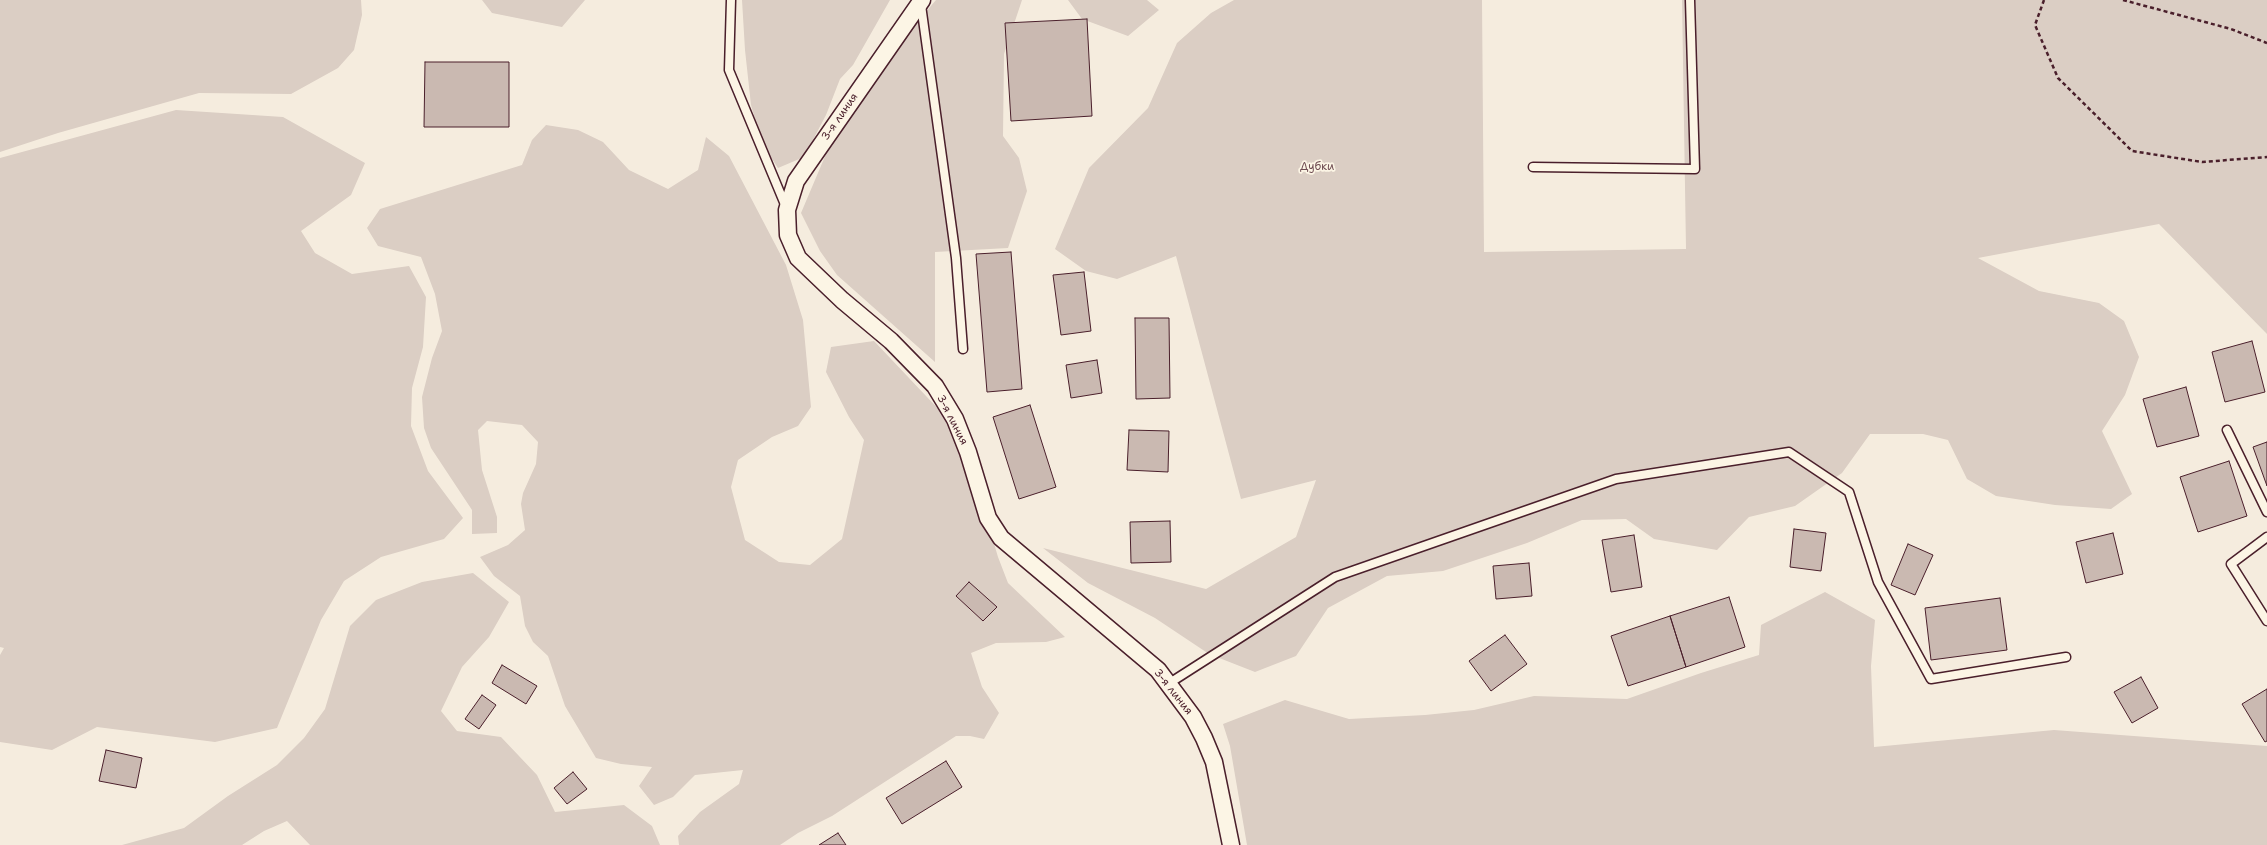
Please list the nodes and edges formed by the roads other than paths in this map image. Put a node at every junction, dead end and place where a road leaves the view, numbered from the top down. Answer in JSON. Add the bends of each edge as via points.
{"nodes":[{"id":1,"x":730,"y":0,"type":"edge"},
{"id":2,"x":1690,"y":0,"type":"edge"},
{"id":3,"x":921,"y":1,"type":"edge"},
{"id":4,"x":1532,"y":167,"type":"dead end"},
{"id":5,"x":787,"y":210,"type":"junction"},
{"id":6,"x":963,"y":349,"type":"dead end"},
{"id":7,"x":2227,"y":430,"type":"dead end"},
{"id":8,"x":2267,"y":512,"type":"edge"},
{"id":9,"x":2267,"y":537,"type":"edge"},
{"id":10,"x":2267,"y":621,"type":"edge"},
{"id":11,"x":2066,"y":657,"type":"dead end"},
{"id":12,"x":1168,"y":684,"type":"junction"},
{"id":13,"x":1231,"y":845,"type":"edge"}],
"edges":[{"from":1,"to":5,"type":"lane","via":[[729,70]]},
{"from":2,"to":4,"type":"lane","via":[[1695,169]]},
{"from":3,"to":5,"type":"street","name":"3-я линия","via":[[796,181]]},
{"from":3,"to":6,"type":"lane","via":[[956,258]]},
{"from":5,"to":12,"type":"street","name":"3-я линия","via":[[788,235],[798,258],[842,300],[891,341],[935,386],[955,420],[968,452],[988,518],[1001,538],[1158,670]]},
{"from":7,"to":8,"type":"lane"},
{"from":9,"to":10,"type":"lane","via":[[2231,564]]},
{"from":11,"to":12,"type":"lane","via":[[1931,680],[1878,582],[1849,492],[1789,452],[1616,479],[1335,577]]},
{"from":12,"to":13,"type":"street","name":"3-я линия","via":[[1193,717],[1214,762]]}]}
